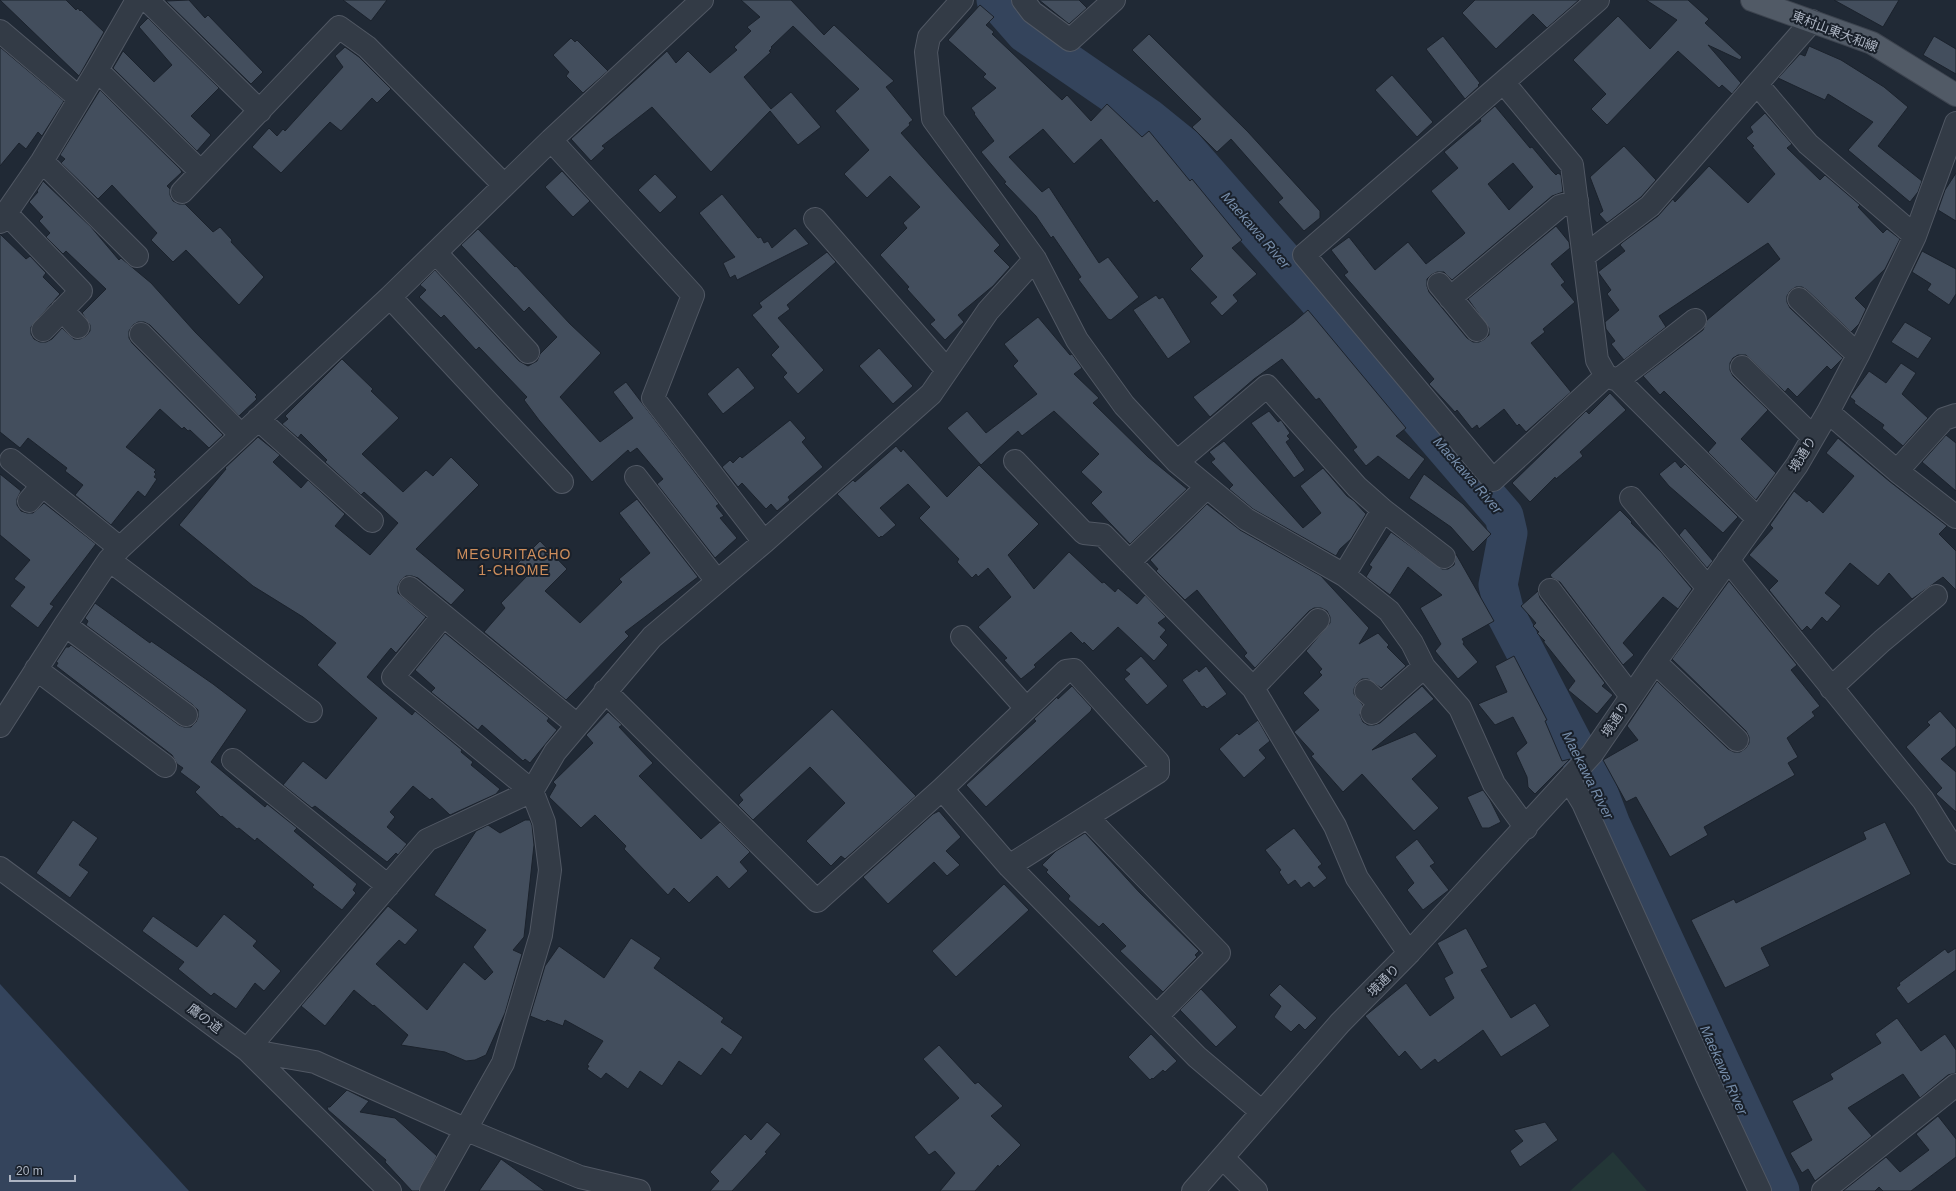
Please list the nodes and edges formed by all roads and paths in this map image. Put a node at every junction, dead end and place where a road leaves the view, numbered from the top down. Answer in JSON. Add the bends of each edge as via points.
{"nodes":[{"id":1,"x":136,"y":0,"type":"edge"},
{"id":2,"x":147,"y":0,"type":"edge"},
{"id":3,"x":702,"y":0,"type":"edge"},
{"id":4,"x":962,"y":0,"type":"edge"},
{"id":5,"x":1024,"y":0,"type":"edge"},
{"id":6,"x":1114,"y":0,"type":"edge"},
{"id":7,"x":1598,"y":0,"type":"edge"},
{"id":8,"x":1752,"y":0,"type":"edge"},
{"id":9,"x":1812,"y":21,"type":"junction"},
{"id":10,"x":0,"y":31,"type":"edge"},
{"id":11,"x":97,"y":70,"type":"junction"},
{"id":12,"x":1504,"y":83,"type":"junction"},
{"id":13,"x":1757,"y":84,"type":"junction"},
{"id":14,"x":1956,"y":95,"type":"edge"},
{"id":15,"x":79,"y":98,"type":"junction"},
{"id":16,"x":260,"y":111,"type":"junction"},
{"id":17,"x":1956,"y":123,"type":"edge"},
{"id":18,"x":551,"y":140,"type":"junction"},
{"id":19,"x":42,"y":160,"type":"junction"},
{"id":20,"x":202,"y":172,"type":"junction"},
{"id":21,"x":504,"y":185,"type":"junction"},
{"id":22,"x":182,"y":192,"type":"dead end"},
{"id":23,"x":1577,"y":201,"type":"junction"},
{"id":24,"x":2,"y":218,"type":"edge"},
{"id":25,"x":815,"y":219,"type":"dead end"},
{"id":26,"x":1915,"y":236,"type":"junction"},
{"id":27,"x":436,"y":253,"type":"junction"},
{"id":28,"x":137,"y":256,"type":"dead end"},
{"id":29,"x":1584,"y":256,"type":"junction"},
{"id":30,"x":1035,"y":259,"type":"junction"},
{"id":31,"x":390,"y":297,"type":"junction"},
{"id":32,"x":1799,"y":299,"type":"dead end"},
{"id":33,"x":62,"y":310,"type":"junction"},
{"id":34,"x":1695,"y":320,"type":"dead end"},
{"id":35,"x":78,"y":327,"type":"dead end"},
{"id":36,"x":43,"y":330,"type":"dead end"},
{"id":37,"x":1477,"y":330,"type":"dead end"},
{"id":38,"x":141,"y":334,"type":"dead end"},
{"id":39,"x":528,"y":352,"type":"dead end"},
{"id":40,"x":1858,"y":355,"type":"junction"},
{"id":41,"x":1742,"y":367,"type":"dead end"},
{"id":42,"x":947,"y":370,"type":"junction"},
{"id":43,"x":1612,"y":378,"type":"junction"},
{"id":44,"x":1828,"y":412,"type":"junction"},
{"id":45,"x":1956,"y":415,"type":"edge"},
{"id":46,"x":258,"y":419,"type":"junction"},
{"id":47,"x":241,"y":435,"type":"junction"},
{"id":48,"x":1813,"y":437,"type":"junction"},
{"id":49,"x":11,"y":460,"type":"dead end"},
{"id":50,"x":1015,"y":461,"type":"dead end"},
{"id":51,"x":1177,"y":462,"type":"junction"},
{"id":52,"x":1897,"y":471,"type":"junction"},
{"id":53,"x":636,"y":478,"type":"dead end"},
{"id":54,"x":562,"y":482,"type":"dead end"},
{"id":55,"x":1207,"y":487,"type":"junction"},
{"id":56,"x":1631,"y":498,"type":"dead end"},
{"id":57,"x":1383,"y":510,"type":"junction"},
{"id":58,"x":1956,"y":517,"type":"edge"},
{"id":59,"x":1758,"y":519,"type":"junction"},
{"id":60,"x":372,"y":521,"type":"dead end"},
{"id":61,"x":764,"y":542,"type":"junction"},
{"id":62,"x":115,"y":554,"type":"junction"},
{"id":63,"x":1444,"y":557,"type":"dead end"},
{"id":64,"x":1728,"y":560,"type":"junction"},
{"id":65,"x":1129,"y":562,"type":"junction"},
{"id":66,"x":1344,"y":575,"type":"junction"},
{"id":67,"x":717,"y":581,"type":"junction"},
{"id":68,"x":410,"y":588,"type":"dead end"},
{"id":69,"x":1708,"y":588,"type":"junction"},
{"id":70,"x":1550,"y":590,"type":"dead end"},
{"id":71,"x":1936,"y":596,"type":"dead end"},
{"id":72,"x":443,"y":616,"type":"junction"},
{"id":73,"x":1318,"y":620,"type":"dead end"},
{"id":74,"x":65,"y":625,"type":"junction"},
{"id":75,"x":962,"y":637,"type":"dead end"},
{"id":76,"x":1654,"y":662,"type":"junction"},
{"id":77,"x":1424,"y":667,"type":"junction"},
{"id":78,"x":36,"y":670,"type":"junction"},
{"id":79,"x":1253,"y":688,"type":"junction"},
{"id":80,"x":1831,"y":688,"type":"junction"},
{"id":81,"x":605,"y":691,"type":"junction"},
{"id":82,"x":1631,"y":696,"type":"junction"},
{"id":83,"x":1373,"y":703,"type":"dead end"},
{"id":84,"x":1026,"y":708,"type":"junction"},
{"id":85,"x":311,"y":711,"type":"dead end"},
{"id":86,"x":186,"y":715,"type":"dead end"},
{"id":87,"x":577,"y":725,"type":"junction"},
{"id":88,"x":0,"y":726,"type":"edge"},
{"id":89,"x":1737,"y":740,"type":"dead end"},
{"id":90,"x":157,"y":752,"type":"dead end"},
{"id":91,"x":232,"y":760,"type":"dead end"},
{"id":92,"x":1572,"y":776,"type":"junction"},
{"id":93,"x":942,"y":789,"type":"junction"},
{"id":94,"x":532,"y":791,"type":"junction"},
{"id":95,"x":1087,"y":817,"type":"junction"},
{"id":96,"x":1526,"y":828,"type":"junction"},
{"id":97,"x":1956,"y":853,"type":"edge"},
{"id":98,"x":1009,"y":866,"type":"junction"},
{"id":99,"x":0,"y":868,"type":"edge"},
{"id":100,"x":388,"y":886,"type":"junction"},
{"id":101,"x":1409,"y":953,"type":"junction"},
{"id":102,"x":1157,"y":1016,"type":"junction"},
{"id":103,"x":247,"y":1050,"type":"junction"},
{"id":104,"x":1956,"y":1085,"type":"edge"},
{"id":105,"x":1262,"y":1112,"type":"junction"},
{"id":106,"x":467,"y":1130,"type":"junction"},
{"id":107,"x":1223,"y":1158,"type":"junction"},
{"id":108,"x":390,"y":1191,"type":"edge"},
{"id":109,"x":431,"y":1191,"type":"edge"},
{"id":110,"x":639,"y":1191,"type":"edge"},
{"id":111,"x":1193,"y":1191,"type":"edge"},
{"id":112,"x":1256,"y":1191,"type":"edge"},
{"id":113,"x":1760,"y":1191,"type":"edge"},
{"id":114,"x":1823,"y":1191,"type":"edge"}],
"edges":[{"from":1,"to":11,"type":"street"},
{"from":2,"to":16,"type":"street"},
{"from":3,"to":18,"type":"street"},
{"from":4,"to":30,"type":"street","via":[[929,37],[926,52],[933,119]]},
{"from":5,"to":6,"type":"street","via":[[1032,12],[1070,40]]},
{"from":7,"to":12,"type":"street"},
{"from":8,"to":9,"type":"main road","name":"東村山東大和線"},
{"from":9,"to":13,"type":"street"},
{"from":9,"to":14,"type":"main road","name":"東村山東大和線","via":[[1872,43]]},
{"from":10,"to":15,"type":"street"},
{"from":11,"to":15,"type":"street"},
{"from":11,"to":20,"type":"street"},
{"from":12,"to":23,"type":"street","via":[[1572,165]]},
{"from":12,"to":43,"type":"street","via":[[1304,255],[1492,480]]},
{"from":13,"to":26,"type":"street","via":[[1808,144]]},
{"from":13,"to":29,"type":"street","via":[[1650,206]]},
{"from":15,"to":19,"type":"street"},
{"from":16,"to":20,"type":"street"},
{"from":16,"to":21,"type":"street","via":[[339,27],[367,47]]},
{"from":17,"to":26,"type":"street","name":"境通り"},
{"from":18,"to":21,"type":"street"},
{"from":18,"to":61,"type":"street","via":[[693,295],[653,398]]},
{"from":19,"to":24,"type":"street"},
{"from":19,"to":28,"type":"street"},
{"from":20,"to":22,"type":"street"},
{"from":21,"to":27,"type":"street"},
{"from":23,"to":29,"type":"street"},
{"from":23,"to":37,"type":"street","via":[[1560,206],[1444,291]]},
{"from":24,"to":33,"type":"street","via":[[81,291]]},
{"from":25,"to":42,"type":"street"},
{"from":26,"to":40,"type":"street","name":"境通り"},
{"from":27,"to":31,"type":"street"},
{"from":27,"to":39,"type":"street"},
{"from":29,"to":43,"type":"street","via":[[1597,360]]},
{"from":30,"to":42,"type":"street","via":[[988,311]]},
{"from":30,"to":51,"type":"street","via":[[1076,340],[1124,405]]},
{"from":31,"to":46,"type":"street"},
{"from":31,"to":54,"type":"street"},
{"from":32,"to":40,"type":"street"},
{"from":33,"to":35,"type":"street"},
{"from":33,"to":36,"type":"street"},
{"from":34,"to":43,"type":"street"},
{"from":38,"to":47,"type":"street"},
{"from":40,"to":44,"type":"street","name":"境通り"},
{"from":41,"to":48,"type":"street"},
{"from":42,"to":61,"type":"street","via":[[931,394]]},
{"from":43,"to":59,"type":"street"},
{"from":44,"to":48,"type":"street","name":"境通り"},
{"from":44,"to":52,"type":"street"},
{"from":45,"to":52,"type":"street","via":[[1944,420]]},
{"from":46,"to":47,"type":"street"},
{"from":46,"to":60,"type":"street"},
{"from":47,"to":62,"type":"street"},
{"from":48,"to":59,"type":"street","name":"境通り","via":[[1797,465]]},
{"from":49,"to":62,"type":"street","via":[[36,494]]},
{"from":50,"to":65,"type":"street","via":[[1084,533],[1103,535]]},
{"from":51,"to":55,"type":"street"},
{"from":51,"to":57,"type":"street","via":[[1267,386],[1357,487]]},
{"from":52,"to":58,"type":"street"},
{"from":53,"to":67,"type":"street"},
{"from":55,"to":65,"type":"street"},
{"from":55,"to":66,"type":"street","via":[[1246,518]]},
{"from":56,"to":69,"type":"street"},
{"from":57,"to":63,"type":"street"},
{"from":57,"to":66,"type":"street"},
{"from":59,"to":64,"type":"street","name":"境通り"},
{"from":61,"to":67,"type":"street"},
{"from":62,"to":74,"type":"street"},
{"from":62,"to":85,"type":"street"},
{"from":64,"to":69,"type":"street","name":"境通り"},
{"from":64,"to":80,"type":"street"},
{"from":65,"to":79,"type":"street"},
{"from":66,"to":77,"type":"street","via":[[1389,611],[1412,643]]},
{"from":67,"to":81,"type":"street","via":[[652,637]]},
{"from":68,"to":72,"type":"street"},
{"from":69,"to":76,"type":"street","name":"境通り"},
{"from":70,"to":82,"type":"street"},
{"from":71,"to":80,"type":"street"},
{"from":72,"to":87,"type":"street"},
{"from":72,"to":94,"type":"street","via":[[394,677]]},
{"from":73,"to":79,"type":"street"},
{"from":74,"to":78,"type":"street"},
{"from":74,"to":86,"type":"street","via":[[163,687]]},
{"from":75,"to":84,"type":"street"},
{"from":76,"to":82,"type":"street","name":"境通り"},
{"from":76,"to":89,"type":"street"},
{"from":77,"to":83,"type":"street"},
{"from":77,"to":96,"type":"street","via":[[1460,708],[1494,784]]},
{"from":78,"to":88,"type":"street"},
{"from":78,"to":90,"type":"street"},
{"from":79,"to":101,"type":"street","via":[[1335,826],[1357,878]]},
{"from":80,"to":97,"type":"street","via":[[1923,800]]},
{"from":81,"to":87,"type":"street"},
{"from":81,"to":93,"type":"street","via":[[817,901]]},
{"from":82,"to":92,"type":"street","name":"境通り","via":[[1592,754]]},
{"from":84,"to":93,"type":"street"},
{"from":84,"to":95,"type":"street","via":[[1066,671],[1074,670],[1158,762],[1158,772]]},
{"from":87,"to":94,"type":"street","via":[[554,752]]},
{"from":91,"to":100,"type":"street"},
{"from":92,"to":96,"type":"street","name":"境通り"},
{"from":92,"to":113,"type":"street"},
{"from":93,"to":98,"type":"street"},
{"from":94,"to":100,"type":"street","via":[[427,840]]},
{"from":94,"to":106,"type":"street","via":[[544,822],[550,870],[541,935],[503,1062]]},
{"from":95,"to":98,"type":"street"},
{"from":95,"to":102,"type":"street","via":[[1219,953]]},
{"from":96,"to":101,"type":"street","name":"境通り"},
{"from":98,"to":102,"type":"street"},
{"from":99,"to":103,"type":"street","name":"鷹の道"},
{"from":100,"to":103,"type":"street"},
{"from":101,"to":105,"type":"street","name":"境通り","via":[[1340,1023]]},
{"from":102,"to":105,"type":"street","via":[[1197,1057]]},
{"from":103,"to":106,"type":"street","via":[[315,1062]]},
{"from":103,"to":108,"type":"street","name":"鷹の道"},
{"from":104,"to":114,"type":"street"},
{"from":105,"to":107,"type":"street","name":"境通り"},
{"from":106,"to":109,"type":"street"},
{"from":106,"to":110,"type":"street","via":[[580,1177]]},
{"from":107,"to":111,"type":"street","name":"境通り"},
{"from":107,"to":112,"type":"street"}]}
